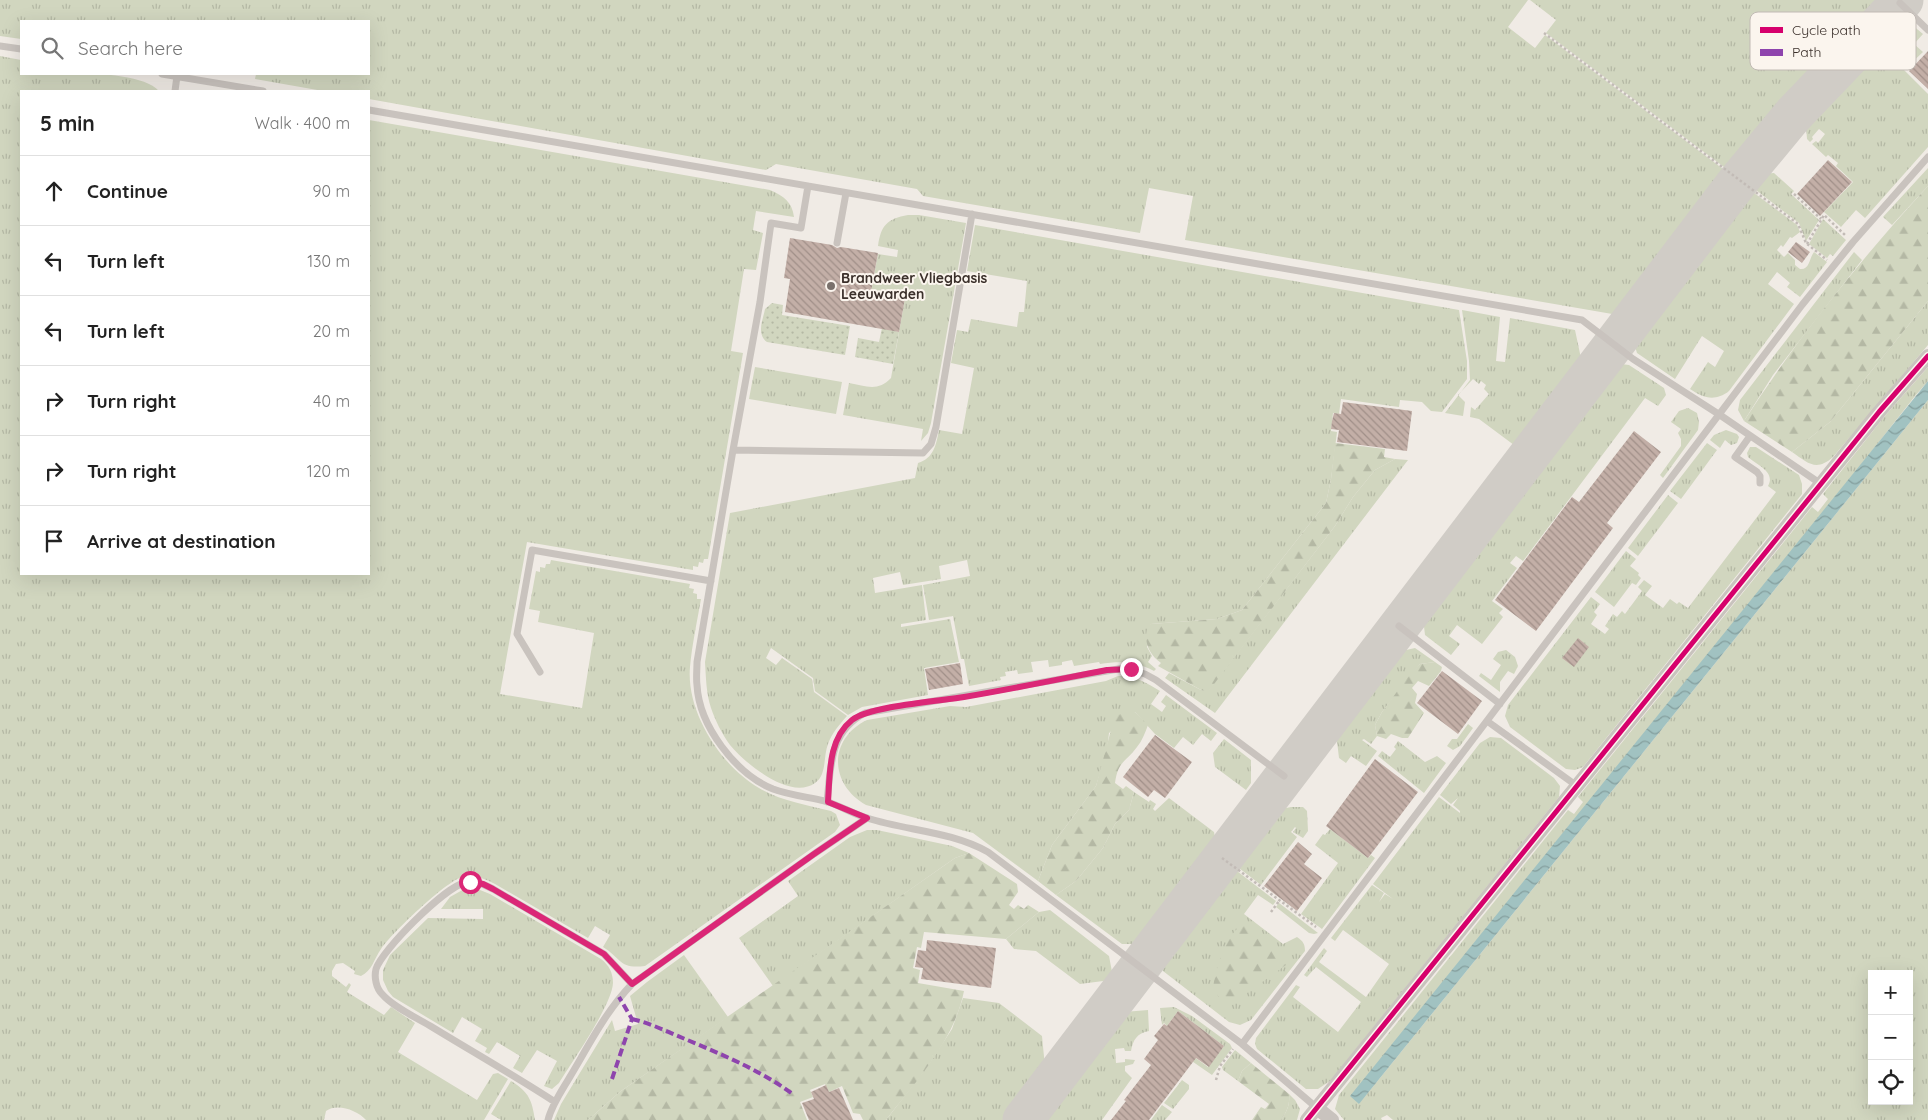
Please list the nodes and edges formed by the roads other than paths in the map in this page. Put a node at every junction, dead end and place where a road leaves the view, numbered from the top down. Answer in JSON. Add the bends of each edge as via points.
{"nodes":[{"id":1,"x":1900,"y":3,"type":"dead end"},
{"id":2,"x":1909,"y":12,"type":"edge"},
{"id":3,"x":1916,"y":18,"type":"edge"},
{"id":4,"x":1928,"y":30,"type":"edge"},
{"id":5,"x":0,"y":46,"type":"edge"},
{"id":6,"x":20,"y":49,"type":"edge"},
{"id":7,"x":170,"y":75,"type":"edge"},
{"id":8,"x":177,"y":76,"type":"junction"},
{"id":9,"x":175,"y":90,"type":"edge"},
{"id":10,"x":257,"y":90,"type":"edge"},
{"id":11,"x":370,"y":110,"type":"edge"},
{"id":12,"x":1928,"y":157,"type":"edge"},
{"id":13,"x":808,"y":186,"type":"junction"},
{"id":14,"x":846,"y":193,"type":"junction"},
{"id":15,"x":972,"y":214,"type":"junction"},
{"id":16,"x":836,"y":243,"type":"dead end"},
{"id":17,"x":1928,"y":356,"type":"edge"},
{"id":18,"x":1720,"y":415,"type":"junction"},
{"id":19,"x":1750,"y":436,"type":"junction"},
{"id":20,"x":733,"y":450,"type":"junction"},
{"id":21,"x":1760,"y":483,"type":"dead end"},
{"id":22,"x":1821,"y":484,"type":"junction"},
{"id":23,"x":711,"y":580,"type":"junction"},
{"id":24,"x":1399,"y":626,"type":"dead end"},
{"id":25,"x":540,"y":672,"type":"dead end"},
{"id":26,"x":1500,"y":704,"type":"junction"},
{"id":27,"x":1487,"y":721,"type":"junction"},
{"id":28,"x":1284,"y":776,"type":"dead end"},
{"id":29,"x":1577,"y":786,"type":"junction"},
{"id":30,"x":828,"y":802,"type":"junction"},
{"id":31,"x":867,"y":818,"type":"junction"},
{"id":32,"x":632,"y":984,"type":"junction"},
{"id":33,"x":1242,"y":1044,"type":"junction"},
{"id":34,"x":555,"y":1102,"type":"junction"},
{"id":35,"x":1317,"y":1108,"type":"junction"},
{"id":36,"x":548,"y":1120,"type":"edge"},
{"id":37,"x":1308,"y":1120,"type":"edge"},
{"id":38,"x":1332,"y":1120,"type":"edge"}],
"edges":[{"from":1,"to":2,"type":"lane"},
{"from":3,"to":4,"type":"lane"},
{"from":5,"to":6,"type":"lane"},
{"from":7,"to":8,"type":"lane"},
{"from":8,"to":9,"type":"lane"},
{"from":8,"to":10,"type":"lane"},
{"from":11,"to":13,"type":"lane"},
{"from":12,"to":18,"type":"lane","via":[[1853,242]]},
{"from":13,"to":14,"type":"lane"},
{"from":13,"to":20,"type":"lane","via":[[801,228],[771,224]]},
{"from":14,"to":15,"type":"lane"},
{"from":14,"to":16,"type":"lane"},
{"from":15,"to":18,"type":"lane","via":[[1582,320],[1633,359]]},
{"from":15,"to":20,"type":"lane","via":[[936,427],[931,444],[922,453]]},
{"from":17,"to":22,"type":"street"},
{"from":18,"to":19,"type":"lane"},
{"from":18,"to":26,"type":"lane"},
{"from":19,"to":21,"type":"lane","via":[[1736,457],[1758,472]]},
{"from":19,"to":22,"type":"lane"},
{"from":20,"to":23,"type":"lane"},
{"from":22,"to":29,"type":"street"},
{"from":23,"to":25,"type":"lane","via":[[532,550],[517,634]]},
{"from":23,"to":30,"type":"lane","via":[[697,662],[697,686],[702,710],[712,730],[728,755],[762,783],[773,789]]},
{"from":24,"to":26,"type":"lane"},
{"from":26,"to":27,"type":"lane"},
{"from":27,"to":29,"type":"lane"},
{"from":27,"to":33,"type":"lane"},
{"from":28,"to":30,"type":"lane","via":[[1156,680],[1124,668],[865,713],[845,728],[834,749]]},
{"from":29,"to":35,"type":"street"},
{"from":30,"to":31,"type":"lane"},
{"from":31,"to":32,"type":"lane"},
{"from":31,"to":33,"type":"lane","via":[[953,837],[988,852]]},
{"from":32,"to":34,"type":"lane","via":[[610,1010]]},
{"from":32,"to":34,"type":"lane","via":[[604,954],[476,882],[465,882],[446,893],[386,952],[375,973],[382,995]]},
{"from":33,"to":35,"type":"lane"},
{"from":34,"to":36,"type":"lane"},
{"from":35,"to":37,"type":"street"},
{"from":35,"to":38,"type":"street"}]}
